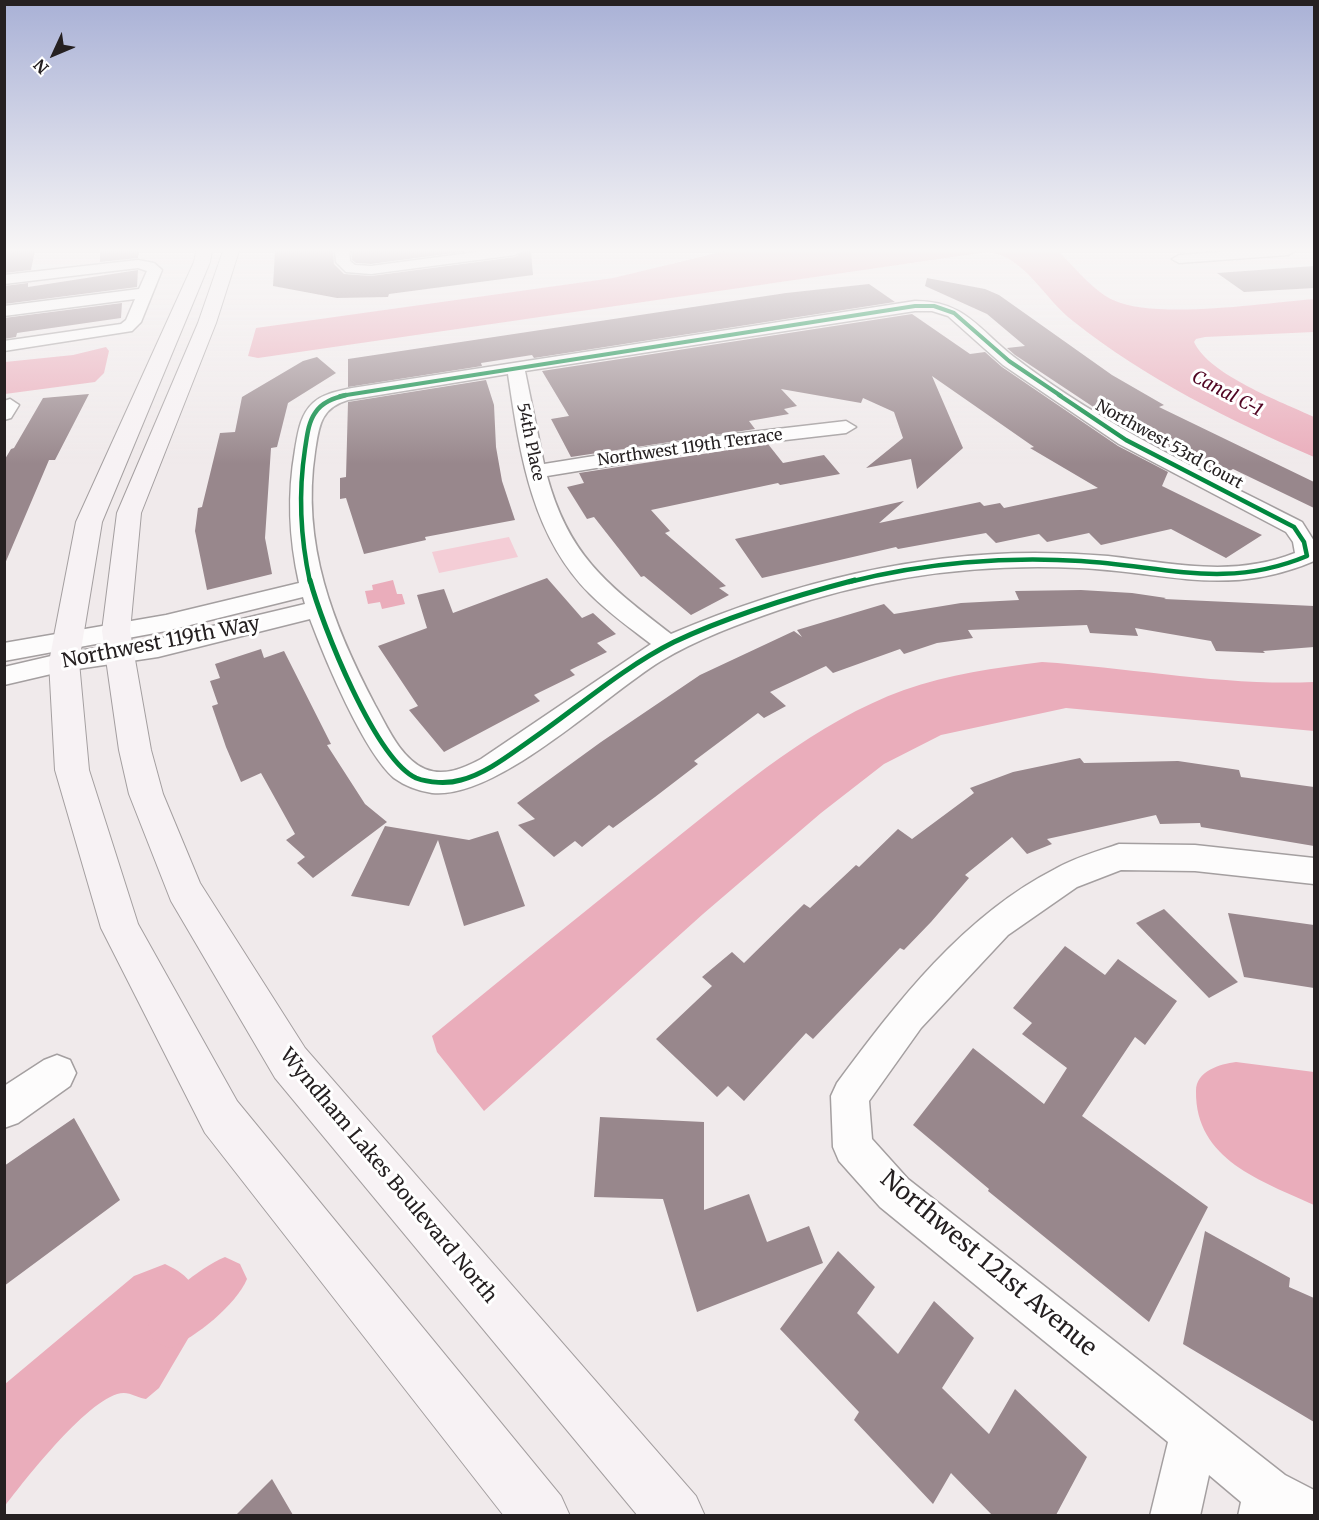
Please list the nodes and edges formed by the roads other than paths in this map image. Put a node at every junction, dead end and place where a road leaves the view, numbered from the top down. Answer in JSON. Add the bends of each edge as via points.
{"nodes":[{"id":1,"x":133,"y":322,"type":"edge"},
{"id":2,"x":178,"y":322,"type":"edge"},
{"id":3,"x":207,"y":322,"type":"edge"},
{"id":4,"x":811,"y":322,"type":"edge"},
{"id":5,"x":964,"y":322,"type":"edge"},
{"id":6,"x":4,"y":346,"type":"edge"},
{"id":7,"x":516,"y":368,"type":"junction"},
{"id":8,"x":846,"y":427,"type":"dead end"},
{"id":9,"x":534,"y":472,"type":"junction"},
{"id":10,"x":314,"y":599,"type":"junction"},
{"id":11,"x":118,"y":643,"type":"junction"},
{"id":12,"x":668,"y":645,"type":"junction"},
{"id":13,"x":66,"y":651,"type":"junction"},
{"id":14,"x":4,"y":652,"type":"edge"},
{"id":15,"x":4,"y":676,"type":"edge"},
{"id":16,"x":1314,"y":872,"type":"edge"},
{"id":17,"x":57,"y":1073,"type":"dead end"},
{"id":18,"x":4,"y":1109,"type":"edge"},
{"id":19,"x":1194,"y":1432,"type":"junction"},
{"id":20,"x":1266,"y":1504,"type":"edge"},
{"id":21,"x":541,"y":1515,"type":"edge"},
{"id":22,"x":676,"y":1515,"type":"edge"},
{"id":23,"x":1175,"y":1515,"type":"edge"},
{"id":24,"x":1312,"y":1515,"type":"edge"}],
"edges":[{"from":1,"to":6,"type":"street","via":[[126,328]]},
{"from":2,"to":13,"type":"street","via":[[89,522]]},
{"from":3,"to":11,"type":"street","name":"Wyndham Lakes Boulevard North","via":[[129,513]]},
{"from":4,"to":7,"type":"street","name":"Northwest 53rd Court"},
{"from":5,"to":12,"type":"street","name":"Northwest 53rd Court","via":[[1009,361],[1126,440],[1294,527],[1307,556],[1290,565],[1259,572],[1214,575],[1082,561],[976,561],[866,576],[763,606]]},
{"from":7,"to":9,"type":"street","name":"54th Place"},
{"from":7,"to":10,"type":"street","via":[[351,393],[327,400],[313,414],[302,459],[299,522]]},
{"from":8,"to":9,"type":"street","name":"Northwest 119th Terrace","via":[[725,441]]},
{"from":9,"to":12,"type":"street","name":"54th Place","via":[[553,525],[591,581]]},
{"from":10,"to":11,"type":"street","name":"Northwest 119th Way"},
{"from":10,"to":12,"type":"street","via":[[350,682],[392,759],[424,781],[459,782],[492,766]]},
{"from":11,"to":13,"type":"street","name":"Northwest 119th Way"},
{"from":11,"to":22,"type":"street","name":"Wyndham Lakes Boulevard North","via":[[143,783],[184,890],[290,1063]]},
{"from":13,"to":14,"type":"street","name":"Northwest 119th Way"},
{"from":13,"to":15,"type":"street","name":"Northwest 119th Way"},
{"from":13,"to":21,"type":"street","via":[[72,770],[120,928],[221,1117]]},
{"from":16,"to":19,"type":"street","name":"Northwest 121st Avenue","via":[[1195,858],[1119,857],[1066,879],[996,925],[908,1016],[850,1096],[853,1147],[894,1192]]},
{"from":17,"to":18,"type":"street"},
{"from":19,"to":20,"type":"street","name":"Northwest 121st Avenue"},
{"from":19,"to":23,"type":"street"},
{"from":20,"to":24,"type":"street","name":"Northwest 121st Avenue"}]}
